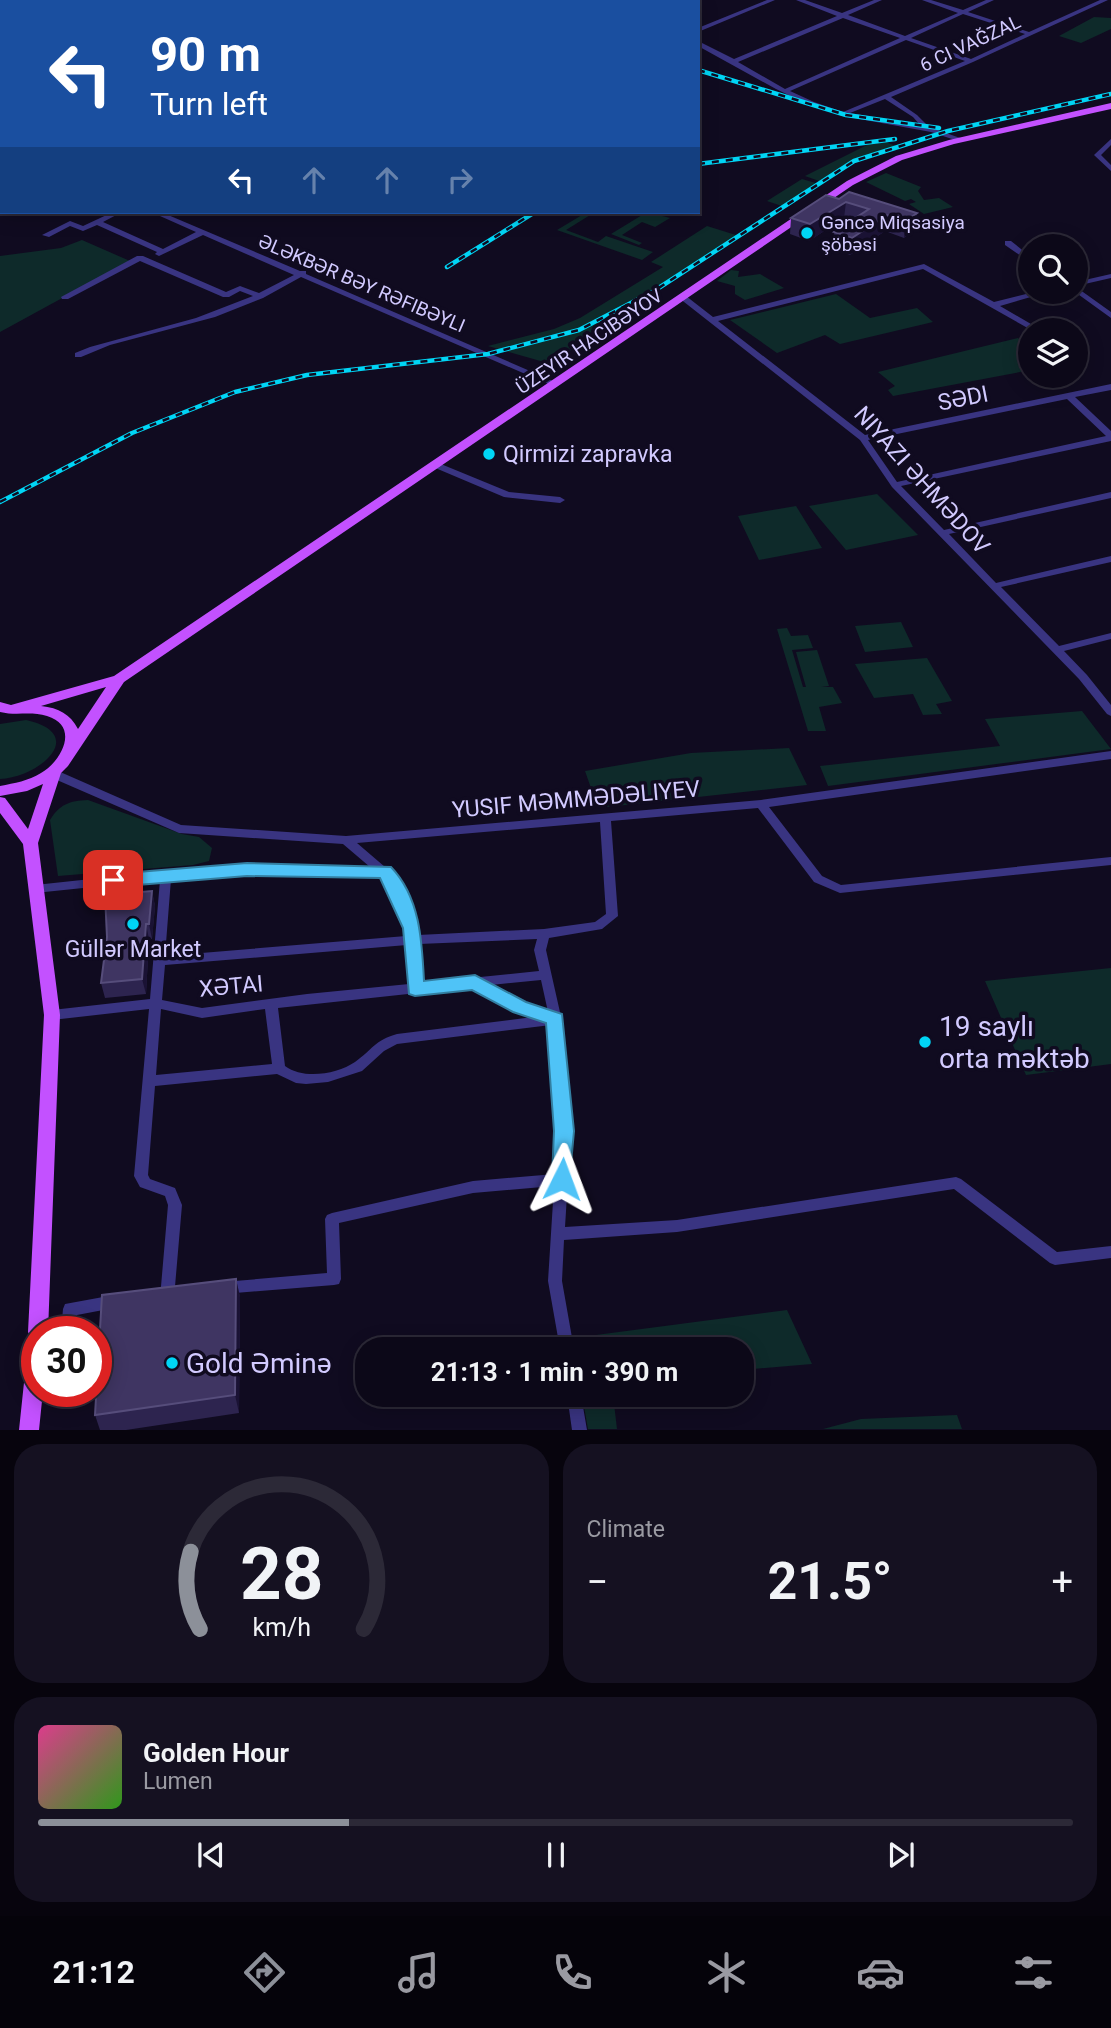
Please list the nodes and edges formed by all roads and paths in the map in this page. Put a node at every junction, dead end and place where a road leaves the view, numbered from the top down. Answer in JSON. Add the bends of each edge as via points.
{"nodes":[{"id":1,"x":772,"y":0,"type":"edge"},
{"id":2,"x":799,"y":0,"type":"edge"},
{"id":3,"x":879,"y":0,"type":"edge"},
{"id":4,"x":925,"y":0,"type":"edge"},
{"id":5,"x":991,"y":0,"type":"edge"},
{"id":6,"x":1105,"y":0,"type":"edge"},
{"id":7,"x":964,"y":12,"type":"junction"},
{"id":8,"x":843,"y":15,"type":"junction"},
{"id":9,"x":700,"y":29,"type":"edge"},
{"id":10,"x":1027,"y":33,"type":"junction"},
{"id":11,"x":906,"y":38,"type":"junction"},
{"id":12,"x":700,"y":44,"type":"edge"},
{"id":13,"x":971,"y":61,"type":"junction"},
{"id":14,"x":733,"y":62,"type":"junction"},
{"id":15,"x":785,"y":91,"type":"junction"},
{"id":16,"x":887,"y":97,"type":"junction"},
{"id":17,"x":1111,"y":106,"type":"edge"},
{"id":18,"x":843,"y":114,"type":"junction"},
{"id":19,"x":928,"y":130,"type":"junction"},
{"id":20,"x":961,"y":140,"type":"junction"},
{"id":21,"x":1111,"y":141,"type":"edge"},
{"id":22,"x":1111,"y":169,"type":"edge"},
{"id":23,"x":114,"y":214,"type":"edge"},
{"id":24,"x":160,"y":214,"type":"edge"},
{"id":25,"x":97,"y":222,"type":"junction"},
{"id":26,"x":203,"y":232,"type":"junction"},
{"id":27,"x":46,"y":235,"type":"dead end"},
{"id":28,"x":1008,"y":243,"type":"dead end"},
{"id":29,"x":1018,"y":251,"type":"edge"},
{"id":30,"x":163,"y":252,"type":"junction"},
{"id":31,"x":146,"y":261,"type":"junction"},
{"id":32,"x":303,"y":273,"type":"junction"},
{"id":33,"x":1111,"y":276,"type":"edge"},
{"id":34,"x":1088,"y":283,"type":"edge"},
{"id":35,"x":260,"y":296,"type":"junction"},
{"id":36,"x":65,"y":297,"type":"dead end"},
{"id":37,"x":1088,"y":297,"type":"edge"},
{"id":38,"x":683,"y":298,"type":"junction"},
{"id":39,"x":1018,"y":299,"type":"edge"},
{"id":40,"x":993,"y":305,"type":"junction"},
{"id":41,"x":1111,"y":316,"type":"edge"},
{"id":42,"x":1018,"y":319,"type":"edge"},
{"id":43,"x":712,"y":320,"type":"junction"},
{"id":44,"x":78,"y":355,"type":"dead end"},
{"id":45,"x":556,"y":384,"type":"junction"},
{"id":46,"x":1111,"y":387,"type":"edge"},
{"id":47,"x":1111,"y":394,"type":"edge"},
{"id":48,"x":1072,"y":395,"type":"junction"},
{"id":49,"x":1111,"y":437,"type":"edge"},
{"id":50,"x":863,"y":438,"type":"junction"},
{"id":51,"x":436,"y":465,"type":"junction"},
{"id":52,"x":895,"y":485,"type":"junction"},
{"id":53,"x":1111,"y":495,"type":"edge"},
{"id":54,"x":560,"y":500,"type":"dead end"},
{"id":55,"x":942,"y":533,"type":"junction"},
{"id":56,"x":1111,"y":559,"type":"edge"},
{"id":57,"x":994,"y":586,"type":"junction"},
{"id":58,"x":1111,"y":636,"type":"edge"},
{"id":59,"x":1056,"y":650,"type":"junction"},
{"id":60,"x":119,"y":679,"type":"junction"},
{"id":61,"x":1111,"y":693,"type":"edge"},
{"id":62,"x":1098,"y":696,"type":"junction"},
{"id":63,"x":4,"y":710,"type":"edge"},
{"id":64,"x":1111,"y":712,"type":"edge"},
{"id":65,"x":74,"y":746,"type":"junction"},
{"id":66,"x":1111,"y":755,"type":"edge"},
{"id":67,"x":54,"y":774,"type":"junction"},
{"id":68,"x":0,"y":791,"type":"edge"},
{"id":69,"x":0,"y":802,"type":"edge"},
{"id":70,"x":761,"y":804,"type":"junction"},
{"id":71,"x":605,"y":818,"type":"junction"},
{"id":72,"x":346,"y":840,"type":"junction"},
{"id":73,"x":30,"y":843,"type":"junction"},
{"id":74,"x":1111,"y":861,"type":"edge"},
{"id":75,"x":385,"y":871,"type":"junction"},
{"id":76,"x":166,"y":875,"type":"junction"},
{"id":77,"x":35,"y":889,"type":"junction"},
{"id":78,"x":544,"y":934,"type":"junction"},
{"id":79,"x":413,"y":940,"type":"junction"},
{"id":80,"x":158,"y":961,"type":"junction"},
{"id":81,"x":543,"y":975,"type":"junction"},
{"id":82,"x":475,"y":982,"type":"junction"},
{"id":83,"x":415,"y":989,"type":"junction"},
{"id":84,"x":155,"y":1003,"type":"junction"},
{"id":85,"x":271,"y":1004,"type":"junction"},
{"id":86,"x":52,"y":1015,"type":"junction"},
{"id":87,"x":555,"y":1019,"type":"junction"},
{"id":88,"x":279,"y":1069,"type":"junction"},
{"id":89,"x":148,"y":1081,"type":"junction"},
{"id":90,"x":562,"y":1179,"type":"junction"},
{"id":91,"x":558,"y":1234,"type":"junction"},
{"id":92,"x":1111,"y":1252,"type":"edge"},
{"id":93,"x":205,"y":1291,"type":"edge"},
{"id":94,"x":167,"y":1297,"type":"edge"},
{"id":95,"x":134,"y":1300,"type":"edge"},
{"id":96,"x":39,"y":1316,"type":"edge"},
{"id":97,"x":69,"y":1316,"type":"edge"},
{"id":98,"x":564,"y":1337,"type":"edge"},
{"id":99,"x":32,"y":1407,"type":"edge"},
{"id":100,"x":576,"y":1407,"type":"edge"},
{"id":101,"x":29,"y":1430,"type":"edge"},
{"id":102,"x":580,"y":1430,"type":"edge"}],
"edges":[{"from":1,"to":9,"type":"street"},
{"from":2,"to":8,"type":"street"},
{"from":3,"to":8,"type":"street"},
{"from":4,"to":7,"type":"street"},
{"from":5,"to":7,"type":"street"},
{"from":6,"to":10,"type":"street"},
{"from":7,"to":10,"type":"street"},
{"from":7,"to":11,"type":"street"},
{"from":8,"to":11,"type":"street"},
{"from":8,"to":14,"type":"street"},
{"from":10,"to":13,"type":"street"},
{"from":11,"to":13,"type":"street"},
{"from":11,"to":15,"type":"street"},
{"from":12,"to":14,"type":"street"},
{"from":13,"to":16,"type":"street"},
{"from":14,"to":15,"type":"street"},
{"from":15,"to":18,"type":"street"},
{"from":16,"to":18,"type":"street"},
{"from":16,"to":19,"type":"street"},
{"from":17,"to":20,"type":"main road"},
{"from":18,"to":19,"type":"street"},
{"from":19,"to":20,"type":"street"},
{"from":20,"to":38,"type":"main road","via":[[899,158],[849,183]]},
{"from":21,"to":22,"type":"street","via":[[1097,155]]},
{"from":23,"to":25,"type":"street"},
{"from":24,"to":26,"type":"street","name":"ƏLƏKBƏR BƏY RƏFIBƏYLI"},
{"from":25,"to":27,"type":"street","via":[[83,229],[70,223]]},
{"from":25,"to":30,"type":"street"},
{"from":26,"to":30,"type":"street"},
{"from":26,"to":32,"type":"street","name":"ƏLƏKBƏR BƏY RƏFIBƏYLI"},
{"from":28,"to":29,"type":"street"},
{"from":30,"to":31,"type":"street"},
{"from":31,"to":35,"type":"street","via":[[226,295],[240,288]]},
{"from":31,"to":36,"type":"street","via":[[140,258]]},
{"from":32,"to":35,"type":"street"},
{"from":32,"to":45,"type":"street","name":"ƏLƏKBƏR BƏY RƏFIBƏYLI"},
{"from":33,"to":34,"type":"street"},
{"from":35,"to":44,"type":"street","via":[[198,321],[102,344]]},
{"from":37,"to":41,"type":"street"},
{"from":38,"to":43,"type":"street","name":"NIYAZI ƏHMƏDOV"},
{"from":38,"to":45,"type":"main road"},
{"from":39,"to":40,"type":"street"},
{"from":40,"to":42,"type":"street"},
{"from":40,"to":43,"type":"street","via":[[924,267]]},
{"from":43,"to":50,"type":"street","name":"NIYAZI ƏHMƏDOV"},
{"from":45,"to":51,"type":"main road"},
{"from":46,"to":48,"type":"street","name":"SƏDI"},
{"from":47,"to":48,"type":"street"},
{"from":48,"to":49,"type":"street"},
{"from":48,"to":50,"type":"street","name":"SƏDI"},
{"from":49,"to":52,"type":"street"},
{"from":50,"to":52,"type":"street","name":"NIYAZI ƏHMƏDOV"},
{"from":51,"to":54,"type":"street","via":[[507,495]]},
{"from":51,"to":60,"type":"main road"},
{"from":52,"to":55,"type":"street","name":"NIYAZI ƏHMƏDOV"},
{"from":53,"to":55,"type":"street"},
{"from":55,"to":57,"type":"street","name":"NIYAZI ƏHMƏDOV"},
{"from":56,"to":57,"type":"street"},
{"from":57,"to":59,"type":"street","name":"NIYAZI ƏHMƏDOV"},
{"from":58,"to":59,"type":"street"},
{"from":59,"to":62,"type":"street","name":"NIYAZI ƏHMƏDOV"},
{"from":60,"to":63,"type":"main road"},
{"from":60,"to":65,"type":"main road"},
{"from":61,"to":62,"type":"street"},
{"from":62,"to":64,"type":"street","name":"NIYAZI ƏHMƏDOV"},
{"from":63,"to":65,"type":"main road","via":[[32,709],[57,716],[72,732]]},
{"from":65,"to":67,"type":"main road"},
{"from":66,"to":70,"type":"street","name":"YUSIF MƏMMƏDƏLIYEV"},
{"from":67,"to":68,"type":"main road","via":[[35,784]]},
{"from":67,"to":72,"type":"street","name":"YUSIF MƏMMƏDƏLIYEV","via":[[179,829]]},
{"from":67,"to":73,"type":"main road"},
{"from":69,"to":73,"type":"main road"},
{"from":70,"to":71,"type":"street","name":"YUSIF MƏMMƏDƏLIYEV"},
{"from":70,"to":74,"type":"street","via":[[818,879],[840,889]]},
{"from":71,"to":72,"type":"street","name":"YUSIF MƏMMƏDƏLIYEV"},
{"from":71,"to":78,"type":"street","via":[[612,916],[598,926]]},
{"from":72,"to":75,"type":"street"},
{"from":73,"to":77,"type":"main road"},
{"from":75,"to":76,"type":"street","via":[[247,870]]},
{"from":75,"to":79,"type":"street","via":[[402,899]]},
{"from":76,"to":77,"type":"street"},
{"from":76,"to":80,"type":"street"},
{"from":77,"to":86,"type":"main road"},
{"from":78,"to":79,"type":"street"},
{"from":78,"to":81,"type":"street","via":[[540,950]]},
{"from":79,"to":80,"type":"street"},
{"from":79,"to":83,"type":"street"},
{"from":80,"to":84,"type":"street"},
{"from":81,"to":82,"type":"street","name":"XƏTAI"},
{"from":81,"to":87,"type":"street"},
{"from":82,"to":83,"type":"street","name":"XƏTAI"},
{"from":82,"to":87,"type":"street","via":[[519,1007]]},
{"from":83,"to":85,"type":"street","name":"XƏTAI"},
{"from":84,"to":85,"type":"street","name":"XƏTAI","via":[[202,1013]]},
{"from":84,"to":86,"type":"street","name":"XƏTAI"},
{"from":84,"to":89,"type":"street"},
{"from":85,"to":88,"type":"street"},
{"from":86,"to":96,"type":"main road"},
{"from":87,"to":88,"type":"street","via":[[397,1039],[382,1043],[355,1068],[331,1076],[296,1078]]},
{"from":87,"to":90,"type":"street","via":[[564,1131]]},
{"from":88,"to":89,"type":"street"},
{"from":89,"to":94,"type":"street","via":[[141,1176],[145,1183],[170,1192],[176,1205]]},
{"from":90,"to":91,"type":"street"},
{"from":90,"to":93,"type":"street","via":[[473,1187],[332,1219],[334,1279]]},
{"from":91,"to":92,"type":"street","via":[[677,1226],[956,1183],[1055,1259]]},
{"from":91,"to":98,"type":"street","via":[[555,1281]]},
{"from":95,"to":97,"type":"street","via":[[70,1309]]},
{"from":99,"to":101,"type":"main road"},
{"from":100,"to":102,"type":"street"}]}
